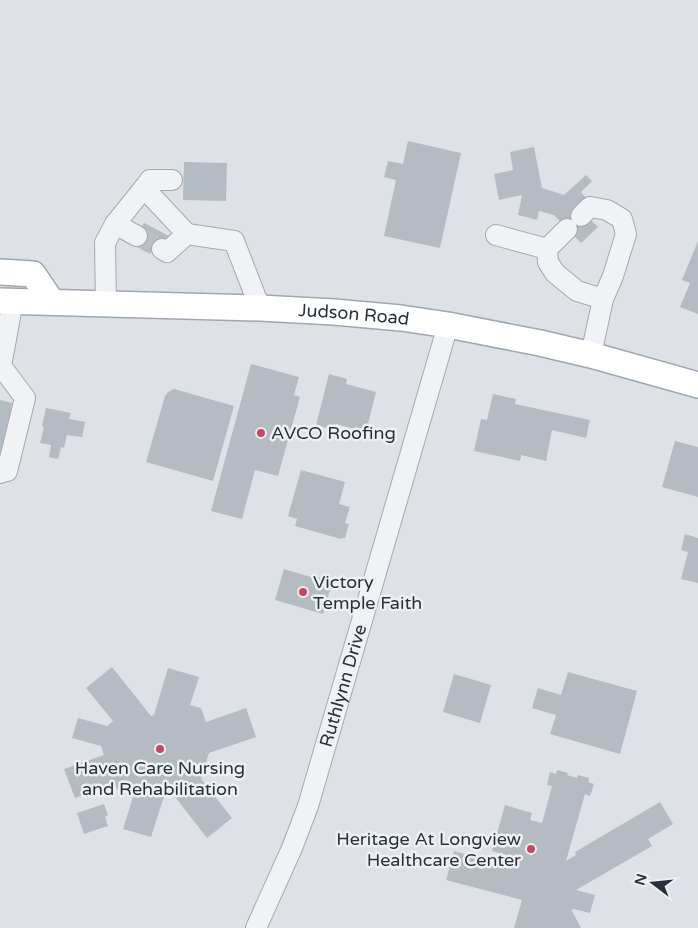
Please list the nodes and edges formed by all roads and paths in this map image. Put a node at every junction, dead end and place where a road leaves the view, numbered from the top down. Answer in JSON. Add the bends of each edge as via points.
{"nodes":[{"id":1,"x":172,"y":180,"type":"dead end"},
{"id":2,"x":144,"y":188,"type":"junction"},
{"id":3,"x":116,"y":224,"type":"junction"},
{"id":4,"x":187,"y":234,"type":"junction"},
{"id":5,"x":496,"y":235,"type":"dead end"},
{"id":6,"x":137,"y":236,"type":"tunnel mouth"},
{"id":7,"x":162,"y":249,"type":"dead end"},
{"id":8,"x":547,"y":249,"type":"junction"},
{"id":9,"x":0,"y":272,"type":"edge"},
{"id":10,"x":604,"y":299,"type":"junction"},
{"id":11,"x":6,"y":301,"type":"edge"},
{"id":12,"x":52,"y":302,"type":"junction"},
{"id":13,"x":106,"y":304,"type":"junction"},
{"id":14,"x":260,"y":308,"type":"junction"},
{"id":15,"x":448,"y":325,"type":"junction"},
{"id":16,"x":591,"y":355,"type":"junction"},
{"id":17,"x":698,"y":385,"type":"edge"},
{"id":18,"x":0,"y":473,"type":"edge"},
{"id":19,"x":256,"y":928,"type":"edge"}],
"edges":[{"from":1,"to":2,"type":"street","via":[[150,180]]},
{"from":2,"to":3,"type":"street"},
{"from":2,"to":4,"type":"street"},
{"from":3,"to":6,"type":"street"},
{"from":3,"to":13,"type":"street","via":[[105,243]]},
{"from":4,"to":7,"type":"street","via":[[167,252]]},
{"from":4,"to":14,"type":"street","via":[[234,241]]},
{"from":5,"to":8,"type":"street"},
{"from":8,"to":10,"type":"street","via":[[548,262],[555,273],[577,291]]},
{"from":8,"to":10,"type":"street","via":[[590,207],[607,210],[622,219],[626,234]]},
{"from":9,"to":12,"type":"main road","via":[[33,274]]},
{"from":10,"to":16,"type":"street"},
{"from":11,"to":12,"type":"main road","name":"Judson Road"},
{"from":11,"to":18,"type":"street","via":[[1,366],[25,398],[7,471]]},
{"from":12,"to":13,"type":"main road","name":"Judson Road"},
{"from":13,"to":14,"type":"main road","name":"Judson Road"},
{"from":14,"to":15,"type":"main road","name":"Judson Road","via":[[368,315]]},
{"from":15,"to":16,"type":"main road","name":"Judson Road"},
{"from":15,"to":19,"type":"street","name":"Ruthlynn Drive","via":[[308,806]]},
{"from":16,"to":17,"type":"main road","name":"Judson Road"}]}
